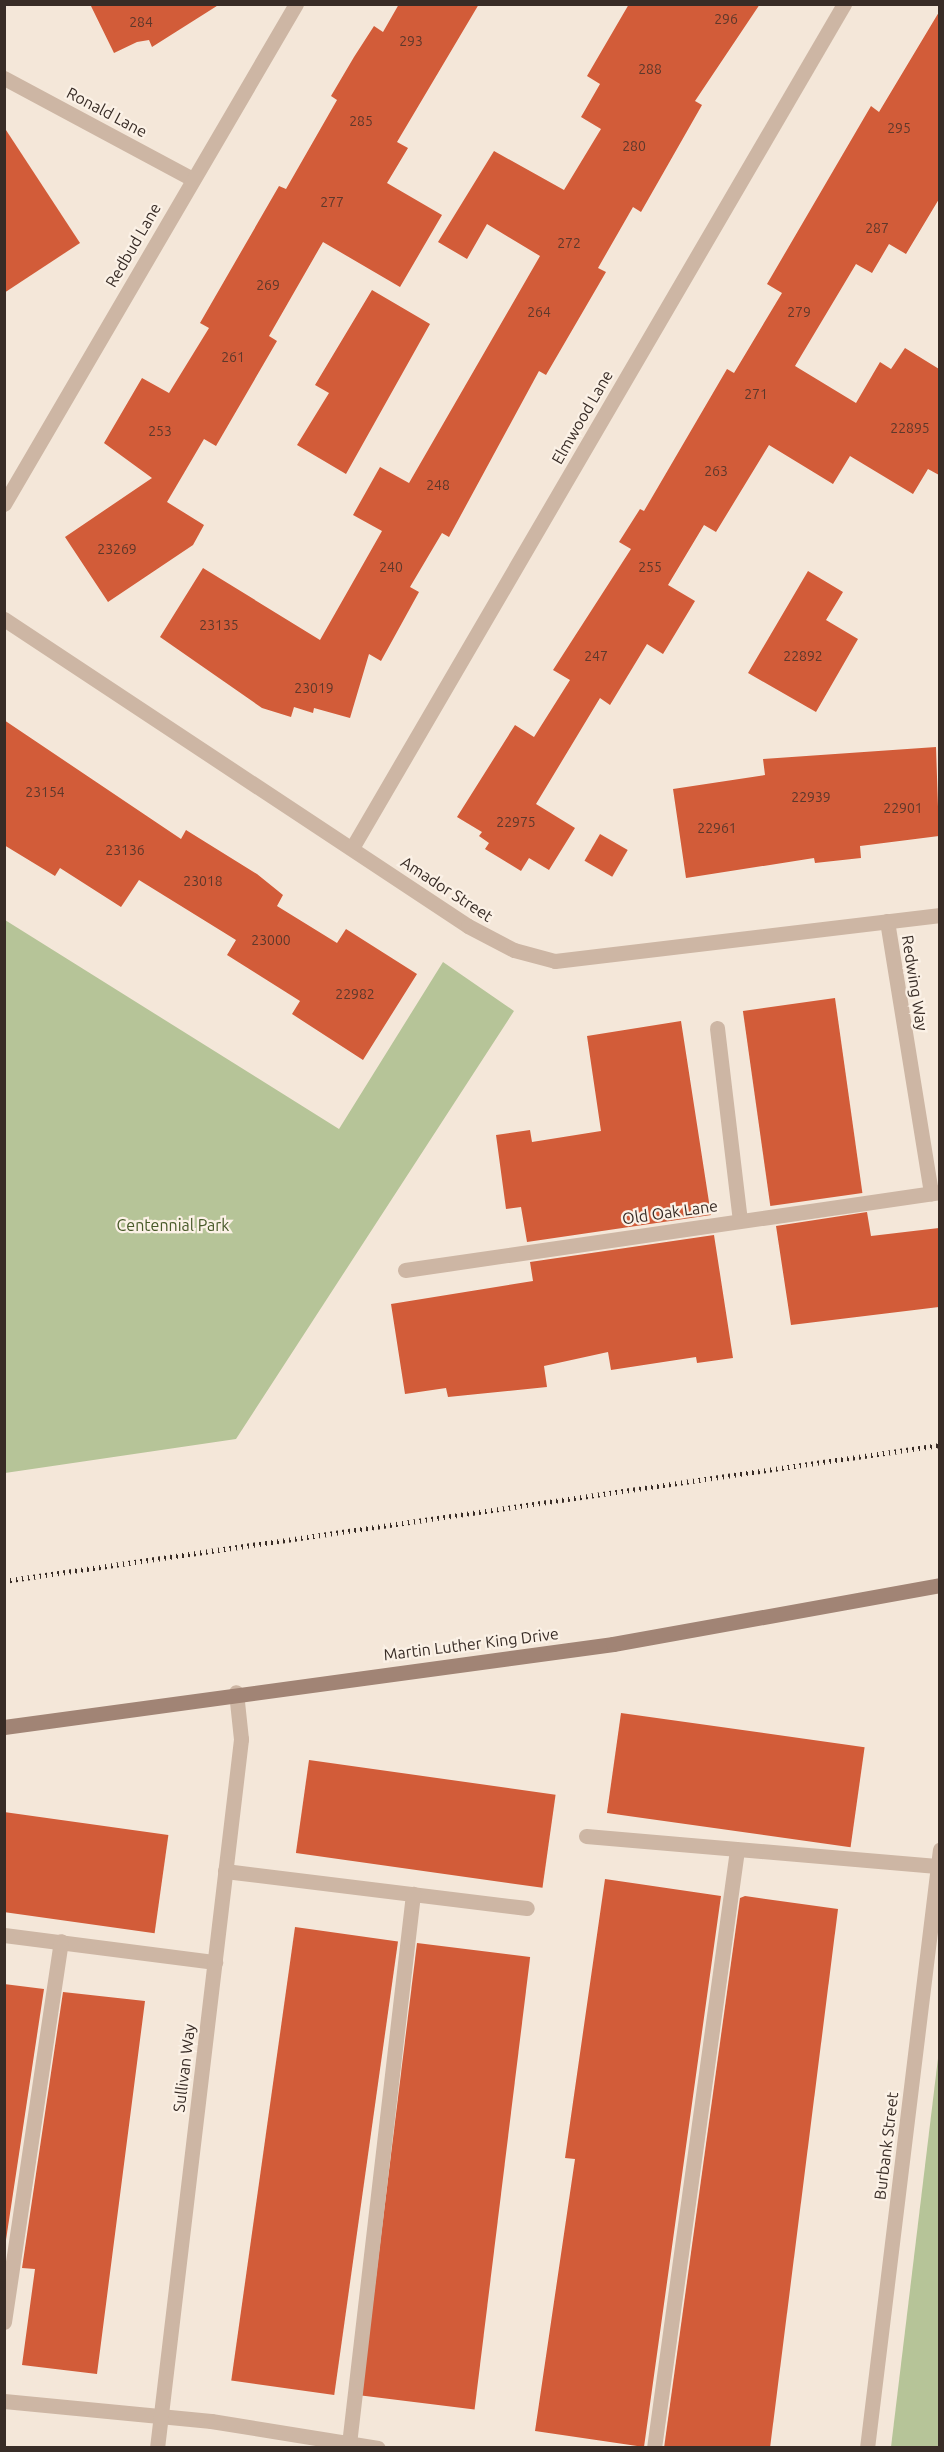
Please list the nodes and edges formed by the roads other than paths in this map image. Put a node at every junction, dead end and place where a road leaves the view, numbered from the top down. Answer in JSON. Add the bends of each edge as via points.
{"nodes":[{"id":1,"x":296,"y":4,"type":"edge"},
{"id":2,"x":844,"y":4,"type":"edge"},
{"id":3,"x":4,"y":78,"type":"edge"},
{"id":4,"x":192,"y":179,"type":"junction"},
{"id":5,"x":4,"y":504,"type":"edge"},
{"id":6,"x":4,"y":619,"type":"edge"},
{"id":7,"x":352,"y":849,"type":"junction"},
{"id":8,"x":939,"y":915,"type":"edge"},
{"id":9,"x":887,"y":921,"type":"junction"},
{"id":10,"x":717,"y":1028,"type":"dead end"},
{"id":11,"x":935,"y":1192,"type":"edge"},
{"id":12,"x":740,"y":1220,"type":"junction"},
{"id":13,"x":405,"y":1270,"type":"dead end"},
{"id":14,"x":939,"y":1585,"type":"edge"},
{"id":15,"x":236,"y":1692,"type":"junction"},
{"id":16,"x":4,"y":1727,"type":"edge"},
{"id":17,"x":586,"y":1836,"type":"dead end"},
{"id":18,"x":939,"y":1849,"type":"edge"},
{"id":19,"x":737,"y":1851,"type":"junction"},
{"id":20,"x":937,"y":1866,"type":"junction"},
{"id":21,"x":225,"y":1871,"type":"junction"},
{"id":22,"x":413,"y":1894,"type":"junction"},
{"id":23,"x":527,"y":1908,"type":"dead end"},
{"id":24,"x":4,"y":1935,"type":"edge"},
{"id":25,"x":62,"y":1941,"type":"junction"},
{"id":26,"x":215,"y":1962,"type":"junction"},
{"id":27,"x":4,"y":2322,"type":"edge"},
{"id":28,"x":4,"y":2401,"type":"edge"},
{"id":29,"x":160,"y":2418,"type":"junction"},
{"id":30,"x":349,"y":2444,"type":"junction"},
{"id":31,"x":157,"y":2448,"type":"edge"},
{"id":32,"x":378,"y":2448,"type":"edge"},
{"id":33,"x":654,"y":2448,"type":"edge"},
{"id":34,"x":867,"y":2448,"type":"edge"}],
"edges":[{"from":1,"to":4,"type":"street","name":"Redbud Lane"},
{"from":2,"to":7,"type":"street","name":"Elmwood Lane"},
{"from":3,"to":4,"type":"street","name":"Ronald Lane"},
{"from":4,"to":5,"type":"street","name":"Redbud Lane"},
{"from":6,"to":7,"type":"street","name":"Amador Street"},
{"from":7,"to":9,"type":"street","name":"Amador Street","via":[[468,926],[514,950],[555,961]]},
{"from":8,"to":9,"type":"street","name":"Amador Street"},
{"from":9,"to":11,"type":"street","name":"Redwing Way"},
{"from":10,"to":12,"type":"street"},
{"from":11,"to":12,"type":"street","name":"Old Oak Lane"},
{"from":12,"to":13,"type":"street","name":"Old Oak Lane"},
{"from":14,"to":15,"type":"street","name":"Martin Luther King Drive","via":[[613,1644]]},
{"from":15,"to":16,"type":"street","name":"Martin Luther King Drive"},
{"from":15,"to":21,"type":"street","name":"Sullivan Way","via":[[241,1739]]},
{"from":17,"to":19,"type":"street"},
{"from":18,"to":20,"type":"street","name":"Burbank Street"},
{"from":19,"to":20,"type":"street"},
{"from":19,"to":33,"type":"street"},
{"from":20,"to":34,"type":"street","name":"Burbank Street"},
{"from":21,"to":22,"type":"street"},
{"from":21,"to":26,"type":"street","name":"Sullivan Way"},
{"from":22,"to":23,"type":"street"},
{"from":22,"to":30,"type":"street"},
{"from":24,"to":25,"type":"street"},
{"from":25,"to":26,"type":"street"},
{"from":25,"to":27,"type":"street"},
{"from":26,"to":29,"type":"street","name":"Sullivan Way"},
{"from":28,"to":29,"type":"street"},
{"from":29,"to":30,"type":"street"},
{"from":29,"to":31,"type":"street","name":"Sullivan Way"},
{"from":30,"to":32,"type":"street"}]}
